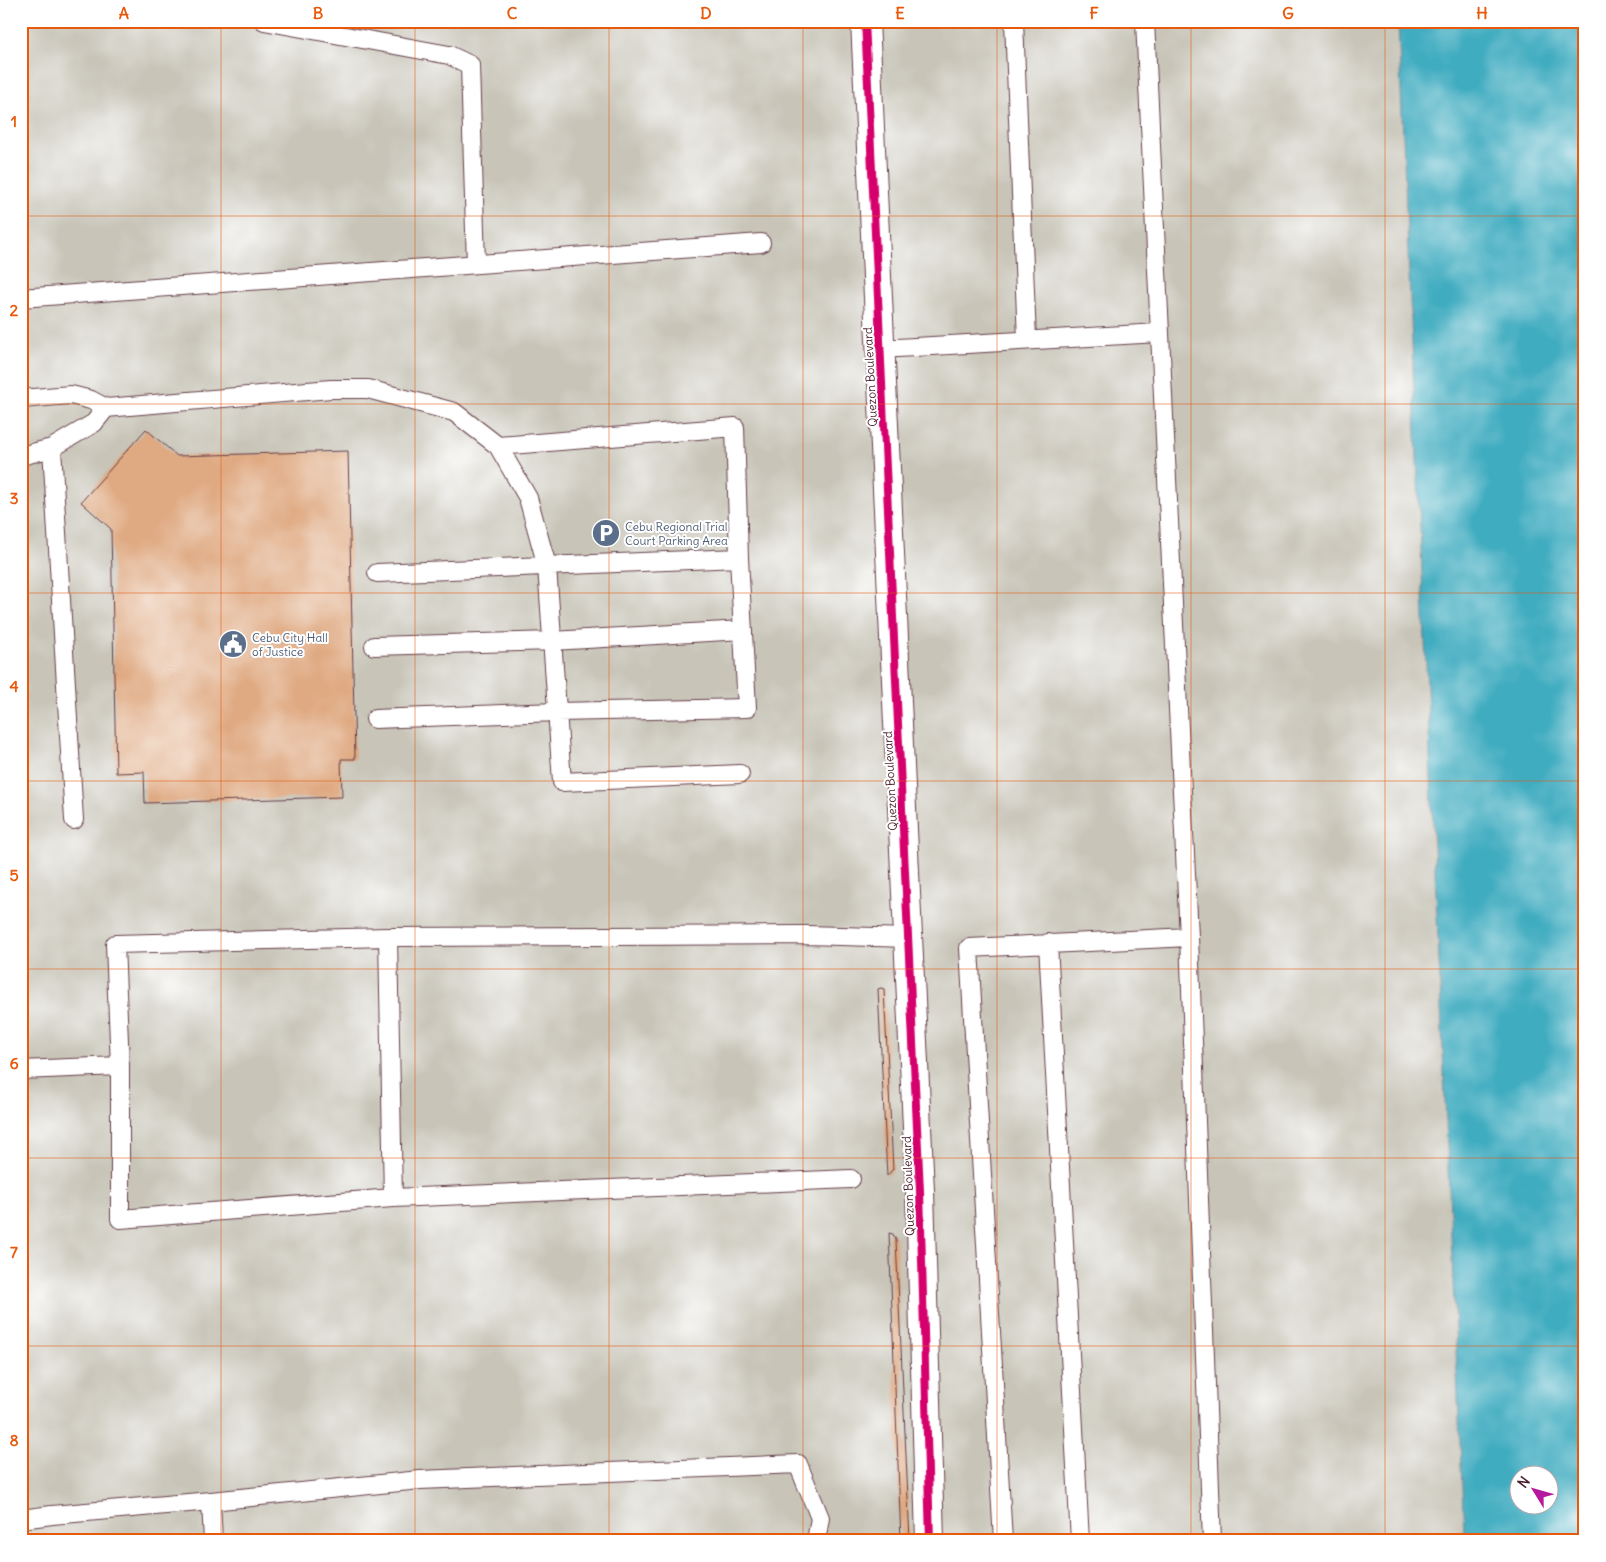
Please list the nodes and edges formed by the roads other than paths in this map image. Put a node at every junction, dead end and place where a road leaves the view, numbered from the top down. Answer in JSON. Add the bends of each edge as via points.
{"nodes":[{"id":1,"x":264,"y":21,"type":"edge"},
{"id":2,"x":865,"y":21,"type":"edge"},
{"id":3,"x":1014,"y":21,"type":"edge"},
{"id":4,"x":1144,"y":21,"type":"edge"},
{"id":5,"x":762,"y":244,"type":"dead end"},
{"id":6,"x":476,"y":264,"type":"junction"},
{"id":7,"x":21,"y":298,"type":"edge"},
{"id":8,"x":1159,"y":333,"type":"junction"},
{"id":9,"x":1027,"y":340,"type":"junction"},
{"id":10,"x":880,"y":349,"type":"junction"},
{"id":11,"x":21,"y":399,"type":"edge"},
{"id":12,"x":106,"y":408,"type":"junction"},
{"id":13,"x":498,"y":446,"type":"junction"},
{"id":14,"x":52,"y":448,"type":"junction"},
{"id":15,"x":21,"y":456,"type":"edge"},
{"id":16,"x":739,"y":558,"type":"junction"},
{"id":17,"x":547,"y":566,"type":"junction"},
{"id":18,"x":377,"y":572,"type":"dead end"},
{"id":19,"x":743,"y":630,"type":"junction"},
{"id":20,"x":552,"y":641,"type":"junction"},
{"id":21,"x":374,"y":646,"type":"dead end"},
{"id":22,"x":557,"y":712,"type":"junction"},
{"id":23,"x":375,"y":719,"type":"dead end"},
{"id":24,"x":740,"y":774,"type":"dead end"},
{"id":25,"x":74,"y":820,"type":"dead end"},
{"id":26,"x":388,"y":937,"type":"junction"},
{"id":27,"x":1188,"y":937,"type":"junction"},
{"id":28,"x":908,"y":938,"type":"junction"},
{"id":29,"x":1048,"y":943,"type":"junction"},
{"id":30,"x":120,"y":1066,"type":"junction"},
{"id":31,"x":21,"y":1070,"type":"edge"},
{"id":32,"x":851,"y":1179,"type":"dead end"},
{"id":33,"x":393,"y":1198,"type":"junction"},
{"id":34,"x":211,"y":1501,"type":"junction"},
{"id":35,"x":21,"y":1519,"type":"edge"},
{"id":36,"x":213,"y":1541,"type":"edge"},
{"id":37,"x":816,"y":1541,"type":"edge"},
{"id":38,"x":930,"y":1541,"type":"edge"},
{"id":39,"x":1003,"y":1541,"type":"edge"},
{"id":40,"x":1080,"y":1541,"type":"edge"},
{"id":41,"x":1212,"y":1541,"type":"edge"}],
"edges":[{"from":1,"to":6,"type":"lane","via":[[448,55],[470,65]]},
{"from":2,"to":10,"type":"street","name":"Quezon Boulevard"},
{"from":3,"to":9,"type":"lane"},
{"from":4,"to":8,"type":"lane"},
{"from":5,"to":6,"type":"lane"},
{"from":6,"to":7,"type":"lane"},
{"from":8,"to":9,"type":"lane"},
{"from":8,"to":27,"type":"lane"},
{"from":9,"to":10,"type":"lane"},
{"from":10,"to":28,"type":"street","name":"Quezon Boulevard"},
{"from":11,"to":12,"type":"lane","via":[[71,395]]},
{"from":12,"to":13,"type":"lane","via":[[368,389],[454,412]]},
{"from":12,"to":14,"type":"lane","via":[[94,423]]},
{"from":13,"to":16,"type":"lane","via":[[735,427]]},
{"from":13,"to":17,"type":"lane","via":[[528,498]]},
{"from":14,"to":15,"type":"lane"},
{"from":14,"to":25,"type":"lane"},
{"from":16,"to":17,"type":"lane"},
{"from":16,"to":19,"type":"lane"},
{"from":17,"to":18,"type":"lane"},
{"from":17,"to":20,"type":"lane"},
{"from":19,"to":20,"type":"lane"},
{"from":19,"to":22,"type":"lane","via":[[747,708]]},
{"from":20,"to":21,"type":"lane"},
{"from":20,"to":22,"type":"lane"},
{"from":22,"to":23,"type":"lane"},
{"from":22,"to":24,"type":"lane","via":[[562,782]]},
{"from":26,"to":28,"type":"lane","via":[[806,935]]},
{"from":26,"to":30,"type":"lane","via":[[115,944]]},
{"from":26,"to":33,"type":"lane"},
{"from":27,"to":29,"type":"lane"},
{"from":27,"to":41,"type":"lane"},
{"from":28,"to":38,"type":"street","name":"Quezon Boulevard","via":[[920,1191]]},
{"from":29,"to":39,"type":"lane","via":[[969,948]]},
{"from":29,"to":40,"type":"lane"},
{"from":30,"to":31,"type":"lane"},
{"from":30,"to":33,"type":"lane","via":[[120,1219]]},
{"from":32,"to":33,"type":"lane"},
{"from":34,"to":35,"type":"lane"},
{"from":34,"to":36,"type":"lane"},
{"from":34,"to":37,"type":"lane","via":[[420,1480],[798,1464],[820,1518]]}]}
